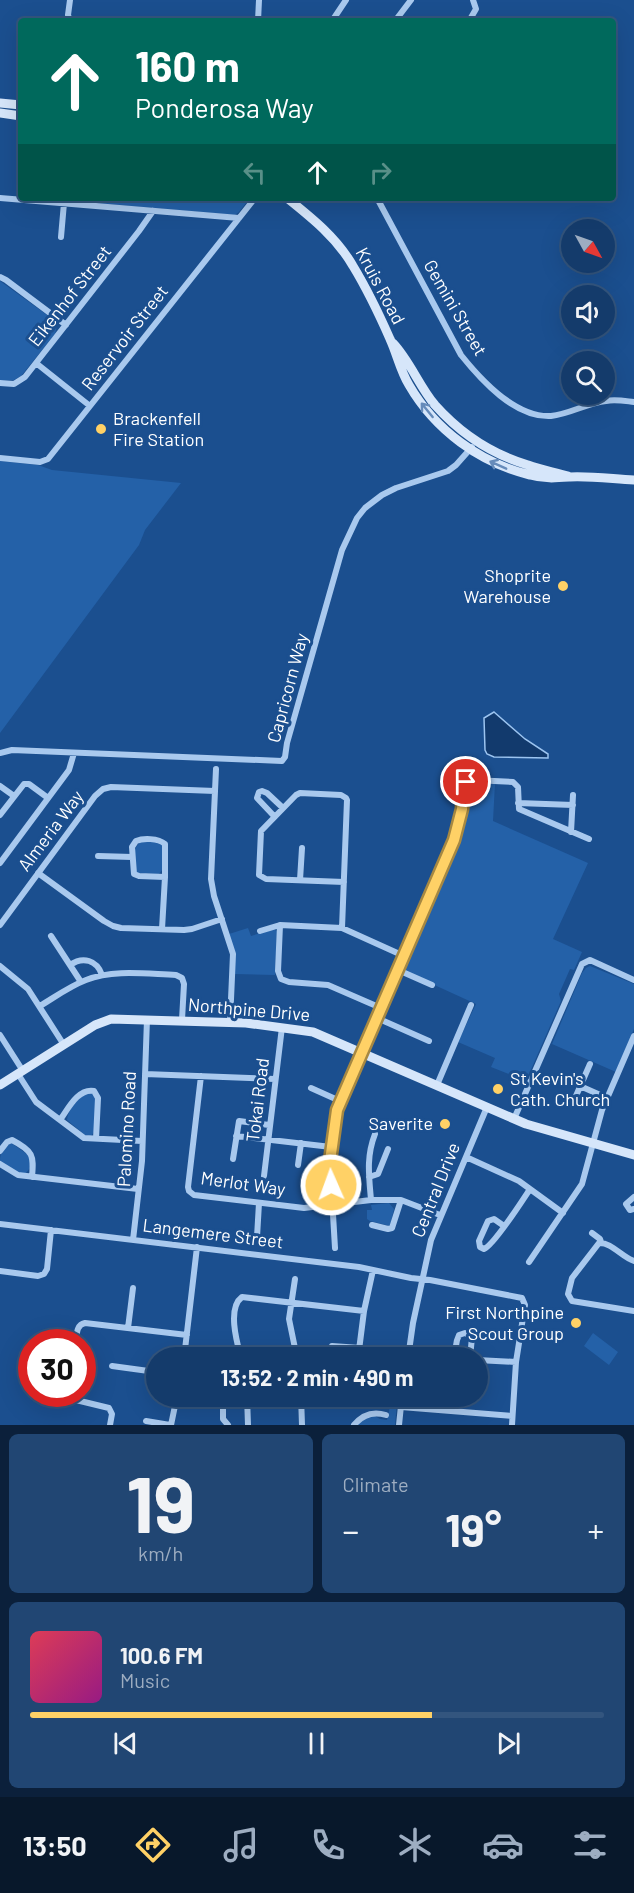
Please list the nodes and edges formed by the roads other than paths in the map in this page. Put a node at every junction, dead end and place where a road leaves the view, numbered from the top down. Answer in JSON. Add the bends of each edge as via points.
{"nodes":[{"id":1,"x":70,"y":0,"type":"edge"},
{"id":2,"x":260,"y":0,"type":"edge"},
{"id":3,"x":346,"y":0,"type":"edge"},
{"id":4,"x":411,"y":0,"type":"edge"},
{"id":5,"x":473,"y":0,"type":"edge"},
{"id":6,"x":69,"y":18,"type":"edge"},
{"id":7,"x":258,"y":18,"type":"edge"},
{"id":8,"x":334,"y":18,"type":"edge"},
{"id":9,"x":397,"y":18,"type":"edge"},
{"id":10,"x":471,"y":18,"type":"edge"},
{"id":11,"x":0,"y":103,"type":"edge"},
{"id":12,"x":18,"y":105,"type":"edge"},
{"id":13,"x":0,"y":114,"type":"edge"},
{"id":14,"x":18,"y":116,"type":"edge"},
{"id":15,"x":0,"y":198,"type":"edge"},
{"id":16,"x":18,"y":199,"type":"edge"},
{"id":17,"x":38,"y":201,"type":"edge"},
{"id":18,"x":253,"y":201,"type":"edge"},
{"id":19,"x":291,"y":201,"type":"edge"},
{"id":20,"x":379,"y":201,"type":"edge"},
{"id":21,"x":64,"y":203,"type":"junction"},
{"id":22,"x":153,"y":211,"type":"junction"},
{"id":23,"x":239,"y":218,"type":"junction"},
{"id":24,"x":61,"y":237,"type":"dead end"},
{"id":25,"x":0,"y":277,"type":"edge"},
{"id":26,"x":66,"y":325,"type":"junction"},
{"id":27,"x":36,"y":363,"type":"junction"},
{"id":28,"x":0,"y":383,"type":"edge"},
{"id":29,"x":634,"y":402,"type":"edge"},
{"id":30,"x":90,"y":406,"type":"junction"},
{"id":31,"x":472,"y":446,"type":"junction"},
{"id":32,"x":0,"y":458,"type":"edge"},
{"id":33,"x":634,"y":480,"type":"edge"},
{"id":34,"x":1,"y":752,"type":"edge"},
{"id":35,"x":74,"y":753,"type":"junction"},
{"id":36,"x":216,"y":769,"type":"dead end"},
{"id":37,"x":0,"y":786,"type":"edge"},
{"id":38,"x":215,"y":791,"type":"junction"},
{"id":39,"x":573,"y":795,"type":"dead end"},
{"id":40,"x":14,"y":796,"type":"junction"},
{"id":41,"x":48,"y":798,"type":"junction"},
{"id":42,"x":518,"y":802,"type":"junction"},
{"id":43,"x":573,"y":805,"type":"junction"},
{"id":44,"x":283,"y":808,"type":"junction"},
{"id":45,"x":0,"y":815,"type":"edge"},
{"id":46,"x":274,"y":816,"type":"junction"},
{"id":47,"x":571,"y":832,"type":"junction"},
{"id":48,"x":589,"y":839,"type":"dead end"},
{"id":49,"x":302,"y":848,"type":"dead end"},
{"id":50,"x":98,"y":856,"type":"dead end"},
{"id":51,"x":132,"y":857,"type":"junction"},
{"id":52,"x":0,"y":863,"type":"edge"},
{"id":53,"x":38,"y":873,"type":"junction"},
{"id":54,"x":165,"y":877,"type":"junction"},
{"id":55,"x":300,"y":880,"type":"junction"},
{"id":56,"x":344,"y":882,"type":"junction"},
{"id":57,"x":222,"y":919,"type":"junction"},
{"id":58,"x":0,"y":925,"type":"edge"},
{"id":59,"x":280,"y":925,"type":"junction"},
{"id":60,"x":342,"y":928,"type":"junction"},
{"id":61,"x":162,"y":929,"type":"junction"},
{"id":62,"x":260,"y":931,"type":"dead end"},
{"id":63,"x":51,"y":936,"type":"dead end"},
{"id":64,"x":404,"y":956,"type":"junction"},
{"id":65,"x":70,"y":964,"type":"junction"},
{"id":66,"x":0,"y":966,"type":"edge"},
{"id":67,"x":398,"y":970,"type":"junction"},
{"id":68,"x":102,"y":975,"type":"junction"},
{"id":69,"x":634,"y":980,"type":"edge"},
{"id":70,"x":81,"y":982,"type":"junction"},
{"id":71,"x":432,"y":985,"type":"dead end"},
{"id":72,"x":471,"y":1005,"type":"dead end"},
{"id":73,"x":40,"y":1006,"type":"junction"},
{"id":74,"x":381,"y":1008,"type":"junction"},
{"id":75,"x":377,"y":1018,"type":"junction"},
{"id":76,"x":147,"y":1019,"type":"junction"},
{"id":77,"x":182,"y":1020,"type":"junction"},
{"id":78,"x":230,"y":1022,"type":"junction"},
{"id":79,"x":282,"y":1027,"type":"junction"},
{"id":80,"x":0,"y":1035,"type":"edge"},
{"id":81,"x":634,"y":1036,"type":"edge"},
{"id":82,"x":429,"y":1041,"type":"dead end"},
{"id":83,"x":64,"y":1045,"type":"junction"},
{"id":84,"x":362,"y":1052,"type":"junction"},
{"id":85,"x":590,"y":1064,"type":"dead end"},
{"id":86,"x":20,"y":1073,"type":"junction"},
{"id":87,"x":145,"y":1074,"type":"junction"},
{"id":88,"x":201,"y":1076,"type":"junction"},
{"id":89,"x":275,"y":1079,"type":"junction"},
{"id":90,"x":0,"y":1085,"type":"edge"},
{"id":91,"x":437,"y":1085,"type":"junction"},
{"id":92,"x":580,"y":1086,"type":"junction"},
{"id":93,"x":311,"y":1088,"type":"dead end"},
{"id":94,"x":607,"y":1098,"type":"junction"},
{"id":95,"x":340,"y":1101,"type":"junction"},
{"id":96,"x":572,"y":1105,"type":"dead end"},
{"id":97,"x":487,"y":1107,"type":"junction"},
{"id":98,"x":514,"y":1119,"type":"junction"},
{"id":99,"x":60,"y":1120,"type":"junction"},
{"id":100,"x":269,"y":1125,"type":"junction"},
{"id":101,"x":375,"y":1134,"type":"dead end"},
{"id":102,"x":236,"y":1136,"type":"junction"},
{"id":103,"x":268,"y":1139,"type":"junction"},
{"id":104,"x":96,"y":1140,"type":"junction"},
{"id":105,"x":142,"y":1141,"type":"junction"},
{"id":106,"x":301,"y":1143,"type":"junction"},
{"id":107,"x":593,"y":1144,"type":"junction"},
{"id":108,"x":331,"y":1147,"type":"junction"},
{"id":109,"x":388,"y":1149,"type":"dead end"},
{"id":110,"x":0,"y":1151,"type":"edge"},
{"id":111,"x":634,"y":1155,"type":"edge"},
{"id":112,"x":465,"y":1157,"type":"junction"},
{"id":113,"x":233,"y":1159,"type":"dead end"},
{"id":114,"x":0,"y":1164,"type":"edge"},
{"id":115,"x":298,"y":1165,"type":"dead end"},
{"id":116,"x":264,"y":1176,"type":"dead end"},
{"id":117,"x":32,"y":1177,"type":"junction"},
{"id":118,"x":369,"y":1177,"type":"junction"},
{"id":119,"x":530,"y":1189,"type":"junction"},
{"id":120,"x":138,"y":1190,"type":"junction"},
{"id":121,"x":634,"y":1197,"type":"edge"},
{"id":122,"x":371,"y":1200,"type":"junction"},
{"id":123,"x":402,"y":1200,"type":"junction"},
{"id":124,"x":260,"y":1203,"type":"junction"},
{"id":125,"x":333,"y":1204,"type":"junction"},
{"id":126,"x":634,"y":1209,"type":"edge"},
{"id":127,"x":563,"y":1213,"type":"junction"},
{"id":128,"x":440,"y":1215,"type":"junction"},
{"id":129,"x":0,"y":1224,"type":"edge"},
{"id":130,"x":372,"y":1225,"type":"dead end"},
{"id":131,"x":504,"y":1226,"type":"junction"},
{"id":132,"x":51,"y":1230,"type":"junction"},
{"id":133,"x":592,"y":1233,"type":"dead end"},
{"id":134,"x":257,"y":1237,"type":"dead end"},
{"id":135,"x":133,"y":1240,"type":"junction"},
{"id":136,"x":601,"y":1242,"type":"junction"},
{"id":137,"x":197,"y":1247,"type":"junction"},
{"id":138,"x":336,"y":1248,"type":"dead end"},
{"id":139,"x":634,"y":1261,"type":"edge"},
{"id":140,"x":529,"y":1262,"type":"dead end"},
{"id":141,"x":373,"y":1270,"type":"junction"},
{"id":142,"x":0,"y":1271,"type":"edge"},
{"id":143,"x":295,"y":1279,"type":"dead end"},
{"id":144,"x":421,"y":1279,"type":"junction"},
{"id":145,"x":133,"y":1288,"type":"dead end"},
{"id":146,"x":292,"y":1302,"type":"junction"},
{"id":147,"x":364,"y":1311,"type":"junction"},
{"id":148,"x":634,"y":1311,"type":"edge"},
{"id":149,"x":128,"y":1328,"type":"junction"},
{"id":150,"x":78,"y":1329,"type":"edge"},
{"id":151,"x":187,"y":1335,"type":"junction"},
{"id":152,"x":332,"y":1346,"type":"dead end"},
{"id":153,"x":185,"y":1347,"type":"edge"},
{"id":154,"x":239,"y":1347,"type":"edge"},
{"id":155,"x":295,"y":1347,"type":"edge"},
{"id":156,"x":346,"y":1347,"type":"edge"},
{"id":157,"x":360,"y":1347,"type":"edge"},
{"id":158,"x":410,"y":1347,"type":"edge"},
{"id":159,"x":456,"y":1347,"type":"edge"},
{"id":160,"x":471,"y":1347,"type":"edge"},
{"id":161,"x":488,"y":1361,"type":"edge"},
{"id":162,"x":516,"y":1362,"type":"junction"},
{"id":163,"x":112,"y":1366,"type":"dead end"},
{"id":164,"x":146,"y":1371,"type":"edge"},
{"id":165,"x":96,"y":1405,"type":"edge"},
{"id":166,"x":175,"y":1407,"type":"edge"},
{"id":167,"x":223,"y":1407,"type":"edge"},
{"id":168,"x":247,"y":1407,"type":"edge"},
{"id":169,"x":302,"y":1407,"type":"edge"},
{"id":170,"x":401,"y":1407,"type":"joint"},
{"id":171,"x":386,"y":1415,"type":"dead end"},
{"id":172,"x":512,"y":1416,"type":"junction"},
{"id":173,"x":146,"y":1421,"type":"dead end"},
{"id":174,"x":110,"y":1425,"type":"edge"},
{"id":175,"x":171,"y":1425,"type":"edge"},
{"id":176,"x":228,"y":1425,"type":"edge"},
{"id":177,"x":248,"y":1425,"type":"edge"},
{"id":178,"x":302,"y":1425,"type":"edge"},
{"id":179,"x":354,"y":1425,"type":"edge"},
{"id":180,"x":399,"y":1425,"type":"edge"},
{"id":181,"x":512,"y":1425,"type":"edge"}],
"edges":[{"from":1,"to":6,"type":"street"},
{"from":2,"to":7,"type":"street"},
{"from":3,"to":8,"type":"street"},
{"from":4,"to":9,"type":"street"},
{"from":5,"to":10,"type":"street","via":[[476,9]]},
{"from":11,"to":12,"type":"street"},
{"from":13,"to":14,"type":"street"},
{"from":15,"to":16,"type":"street"},
{"from":17,"to":21,"type":"street"},
{"from":18,"to":23,"type":"street","name":"Reservoir Street"},
{"from":19,"to":31,"type":"street","name":"Kruis Road","via":[[325,230],[353,266],[392,341],[409,386],[423,406],[442,427]]},
{"from":20,"to":29,"type":"street","name":"Gemini Street","via":[[461,355],[489,387],[541,416],[605,401]]},
{"from":21,"to":22,"type":"street"},
{"from":21,"to":24,"type":"street"},
{"from":22,"to":23,"type":"street"},
{"from":22,"to":26,"type":"street","name":"Eikenhof Street"},
{"from":23,"to":30,"type":"street","name":"Reservoir Street"},
{"from":25,"to":26,"type":"street"},
{"from":26,"to":27,"type":"street","name":"Eikenhof Street"},
{"from":27,"to":28,"type":"street","name":"Eikenhof Street","via":[[20,381]]},
{"from":27,"to":30,"type":"street"},
{"from":30,"to":32,"type":"street","name":"Reservoir Street","via":[[47,460]]},
{"from":31,"to":33,"type":"street","name":"Kruis Road","via":[[507,469],[532,476]]},
{"from":31,"to":35,"type":"street","name":"Capricorn Way","via":[[448,471],[382,495],[357,518],[342,550],[284,760]]},
{"from":34,"to":35,"type":"street","name":"Capricorn Way"},
{"from":35,"to":41,"type":"street","via":[[69,770]]},
{"from":36,"to":38,"type":"street"},
{"from":37,"to":40,"type":"street"},
{"from":38,"to":53,"type":"street","name":"Almeria Way","via":[[103,789]]},
{"from":38,"to":57,"type":"street","via":[[211,879]]},
{"from":39,"to":43,"type":"street"},
{"from":40,"to":41,"type":"street","via":[[26,783]]},
{"from":40,"to":45,"type":"street"},
{"from":41,"to":52,"type":"street"},
{"from":42,"to":43,"type":"street"},
{"from":42,"to":47,"type":"street","via":[[520,810]]},
{"from":42,"to":64,"type":"street","via":[[517,785],[513,782],[466,782],[454,840]]},
{"from":43,"to":47,"type":"street"},
{"from":44,"to":46,"type":"street"},
{"from":44,"to":46,"type":"street","via":[[267,793],[259,792],[257,798]]},
{"from":44,"to":56,"type":"street","via":[[300,793],[345,797]]},
{"from":46,"to":55,"type":"street","via":[[260,832],[259,875],[266,879]]},
{"from":47,"to":48,"type":"street"},
{"from":49,"to":55,"type":"street"},
{"from":50,"to":51,"type":"street"},
{"from":51,"to":54,"type":"street","via":[[135,875]]},
{"from":51,"to":54,"type":"street","via":[[137,840],[163,842]]},
{"from":53,"to":58,"type":"street","name":"Almeria Way"},
{"from":53,"to":61,"type":"street","via":[[108,924]]},
{"from":54,"to":61,"type":"street"},
{"from":55,"to":56,"type":"street"},
{"from":56,"to":60,"type":"street"},
{"from":57,"to":61,"type":"street","via":[[192,929]]},
{"from":57,"to":78,"type":"street","via":[[232,954]]},
{"from":59,"to":60,"type":"street"},
{"from":59,"to":62,"type":"street"},
{"from":59,"to":74,"type":"street","via":[[281,979],[328,985]]},
{"from":60,"to":64,"type":"street"},
{"from":63,"to":65,"type":"street"},
{"from":64,"to":67,"type":"street"},
{"from":65,"to":68,"type":"street","via":[[90,961]]},
{"from":65,"to":70,"type":"street"},
{"from":66,"to":73,"type":"street","via":[[23,984]]},
{"from":67,"to":71,"type":"street"},
{"from":67,"to":74,"type":"street"},
{"from":68,"to":70,"type":"street"},
{"from":68,"to":77,"type":"street","via":[[180,977],[184,984]]},
{"from":69,"to":98,"type":"street","via":[[590,960],[585,962]]},
{"from":70,"to":73,"type":"street"},
{"from":72,"to":91,"type":"street"},
{"from":73,"to":83,"type":"street"},
{"from":74,"to":75,"type":"street"},
{"from":75,"to":82,"type":"street"},
{"from":75,"to":84,"type":"street"},
{"from":76,"to":77,"type":"street","name":"Northpine Drive"},
{"from":76,"to":83,"type":"street","name":"Northpine Drive","via":[[105,1020]]},
{"from":76,"to":87,"type":"street","name":"Palomino Road"},
{"from":77,"to":78,"type":"street","name":"Northpine Drive"},
{"from":78,"to":79,"type":"street","name":"Northpine Drive"},
{"from":79,"to":84,"type":"street","name":"Northpine Drive","via":[[313,1032]]},
{"from":79,"to":89,"type":"street","name":"Tokai Road"},
{"from":80,"to":86,"type":"street"},
{"from":81,"to":94,"type":"street"},
{"from":83,"to":86,"type":"street","name":"Northpine Drive"},
{"from":84,"to":91,"type":"street","name":"Northpine Drive"},
{"from":84,"to":95,"type":"street"},
{"from":85,"to":92,"type":"street"},
{"from":86,"to":90,"type":"street","name":"Northpine Drive"},
{"from":86,"to":99,"type":"street","via":[[36,1102]]},
{"from":87,"to":88,"type":"street"},
{"from":87,"to":105,"type":"street","name":"Palomino Road"},
{"from":88,"to":89,"type":"street"},
{"from":88,"to":124,"type":"street","name":"Merlot Way","via":[[189,1191]]},
{"from":89,"to":100,"type":"street","name":"Tokai Road"},
{"from":91,"to":97,"type":"street","name":"Northpine Drive"},
{"from":92,"to":94,"type":"street"},
{"from":92,"to":96,"type":"street"},
{"from":93,"to":95,"type":"street"},
{"from":94,"to":107,"type":"street"},
{"from":95,"to":108,"type":"street"},
{"from":97,"to":98,"type":"street","name":"Northpine Drive"},
{"from":97,"to":112,"type":"street","name":"Central Drive"},
{"from":98,"to":107,"type":"street","name":"Northpine Drive"},
{"from":99,"to":104,"type":"street","via":[[84,1138]]},
{"from":99,"to":104,"type":"street","via":[[78,1097],[94,1091],[98,1098]]},
{"from":100,"to":102,"type":"street","via":[[238,1120]]},
{"from":100,"to":103,"type":"street","name":"Tokai Road"},
{"from":101,"to":118,"type":"street","via":[[369,1148]]},
{"from":102,"to":103,"type":"street"},
{"from":102,"to":113,"type":"street"},
{"from":103,"to":106,"type":"street"},
{"from":103,"to":116,"type":"street","name":"Tokai Road"},
{"from":104,"to":105,"type":"street"},
{"from":105,"to":120,"type":"street","name":"Palomino Road"},
{"from":106,"to":108,"type":"street"},
{"from":106,"to":115,"type":"street"},
{"from":107,"to":111,"type":"street","name":"Northpine Drive"},
{"from":107,"to":127,"type":"street","via":[[582,1184]]},
{"from":108,"to":125,"type":"street"},
{"from":109,"to":118,"type":"street","via":[[379,1172]]},
{"from":110,"to":117,"type":"street","via":[[12,1140],[30,1152]]},
{"from":112,"to":119,"type":"street"},
{"from":112,"to":128,"type":"street","name":"Central Drive"},
{"from":114,"to":117,"type":"street","via":[[14,1174]]},
{"from":117,"to":120,"type":"street"},
{"from":118,"to":122,"type":"street"},
{"from":119,"to":127,"type":"street"},
{"from":119,"to":131,"type":"street"},
{"from":120,"to":135,"type":"street","name":"Palomino Road"},
{"from":121,"to":126,"type":"street","via":[[626,1204]]},
{"from":122,"to":123,"type":"street","name":"Merlot Way"},
{"from":122,"to":125,"type":"street","name":"Merlot Way"},
{"from":123,"to":128,"type":"street","name":"Merlot Way"},
{"from":123,"to":130,"type":"street","via":[[392,1228]]},
{"from":124,"to":125,"type":"street","name":"Merlot Way","via":[[309,1208]]},
{"from":124,"to":134,"type":"street"},
{"from":125,"to":138,"type":"street"},
{"from":127,"to":140,"type":"street"},
{"from":128,"to":144,"type":"street","name":"Central Drive"},
{"from":129,"to":132,"type":"street","name":"Langemere Street"},
{"from":131,"to":131,"type":"street","via":[[488,1248],[480,1247],[488,1221],[494,1219]]},
{"from":132,"to":135,"type":"street","name":"Langemere Street"},
{"from":132,"to":142,"type":"street","via":[[44,1274]]},
{"from":133,"to":136,"type":"street"},
{"from":135,"to":137,"type":"street","name":"Langemere Street"},
{"from":136,"to":139,"type":"street"},
{"from":136,"to":148,"type":"street","via":[[572,1278],[569,1298]]},
{"from":137,"to":141,"type":"street","name":"Langemere Street"},
{"from":137,"to":151,"type":"street"},
{"from":141,"to":144,"type":"street","name":"Langemere Street"},
{"from":141,"to":147,"type":"street"},
{"from":143,"to":146,"type":"street"},
{"from":144,"to":158,"type":"street","name":"Central Drive"},
{"from":144,"to":162,"type":"street","name":"Langemere Street","via":[[523,1300]]},
{"from":145,"to":149,"type":"street"},
{"from":146,"to":147,"type":"street"},
{"from":146,"to":154,"type":"street","via":[[240,1298],[234,1325]]},
{"from":146,"to":155,"type":"street","via":[[290,1326]]},
{"from":147,"to":157,"type":"street"},
{"from":149,"to":150,"type":"street","via":[[83,1323]]},
{"from":149,"to":151,"type":"street"},
{"from":151,"to":153,"type":"street"},
{"from":152,"to":156,"type":"street"},
{"from":159,"to":160,"type":"street","via":[[457,1338],[465,1333],[472,1337]]},
{"from":161,"to":162,"type":"street"},
{"from":162,"to":172,"type":"street"},
{"from":163,"to":164,"type":"street"},
{"from":165,"to":174,"type":"street","via":[[110,1408]]},
{"from":166,"to":175,"type":"street"},
{"from":167,"to":176,"type":"street"},
{"from":168,"to":177,"type":"street"},
{"from":169,"to":178,"type":"street"},
{"from":170,"to":172,"type":"street"},
{"from":170,"to":180,"type":"street"},
{"from":171,"to":179,"type":"street","via":[[367,1415]]},
{"from":172,"to":181,"type":"street"},
{"from":173,"to":175,"type":"street"}]}
